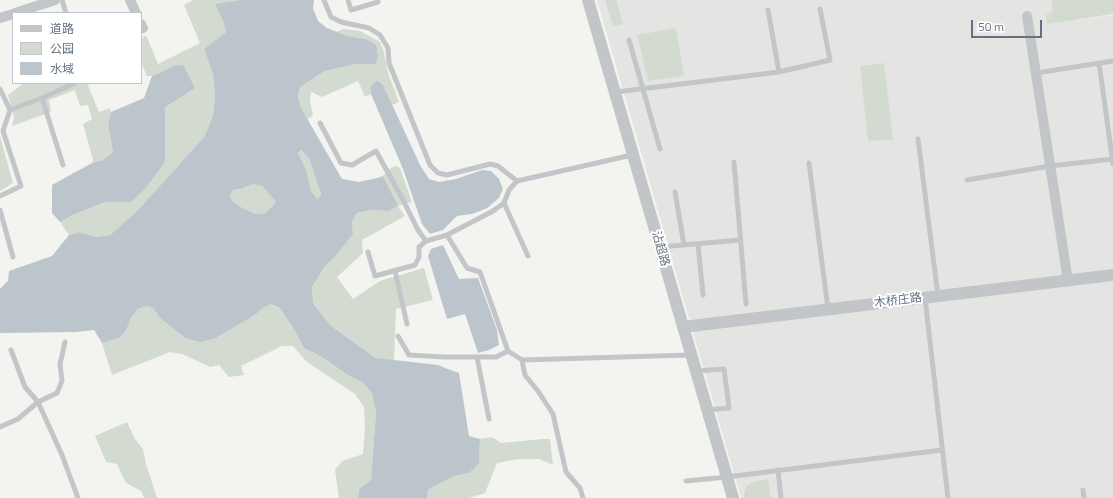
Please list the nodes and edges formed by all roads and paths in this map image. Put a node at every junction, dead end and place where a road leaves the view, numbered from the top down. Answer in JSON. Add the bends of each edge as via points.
{"nodes":[{"id":1,"x":55,"y":0,"type":"edge"},
{"id":2,"x":62,"y":0,"type":"edge"},
{"id":3,"x":130,"y":0,"type":"edge"},
{"id":4,"x":324,"y":0,"type":"edge"},
{"id":5,"x":348,"y":0,"type":"edge"},
{"id":6,"x":377,"y":0,"type":"edge"},
{"id":7,"x":588,"y":0,"type":"edge"},
{"id":8,"x":820,"y":9,"type":"dead end"},
{"id":9,"x":768,"y":10,"type":"dead end"},
{"id":10,"x":20,"y":12,"type":"edge"},
{"id":11,"x":66,"y":12,"type":"edge"},
{"id":12,"x":136,"y":12,"type":"edge"},
{"id":13,"x":12,"y":14,"type":"edge"},
{"id":14,"x":1027,"y":16,"type":"dead end"},
{"id":15,"x":0,"y":18,"type":"edge"},
{"id":16,"x":629,"y":40,"type":"dead end"},
{"id":17,"x":1113,"y":61,"type":"edge"},
{"id":18,"x":1099,"y":63,"type":"junction"},
{"id":19,"x":779,"y":72,"type":"junction"},
{"id":20,"x":1036,"y":73,"type":"junction"},
{"id":21,"x":73,"y":84,"type":"edge"},
{"id":22,"x":0,"y":89,"type":"edge"},
{"id":23,"x":643,"y":89,"type":"junction"},
{"id":24,"x":615,"y":92,"type":"junction"},
{"id":25,"x":42,"y":98,"type":"junction"},
{"id":26,"x":10,"y":110,"type":"junction"},
{"id":27,"x":320,"y":123,"type":"dead end"},
{"id":28,"x":918,"y":139,"type":"dead end"},
{"id":29,"x":660,"y":149,"type":"dead end"},
{"id":30,"x":633,"y":155,"type":"junction"},
{"id":31,"x":1113,"y":161,"type":"edge"},
{"id":32,"x":734,"y":162,"type":"dead end"},
{"id":33,"x":809,"y":163,"type":"dead end"},
{"id":34,"x":63,"y":165,"type":"dead end"},
{"id":35,"x":1050,"y":166,"type":"junction"},
{"id":36,"x":966,"y":180,"type":"dead end"},
{"id":37,"x":517,"y":181,"type":"junction"},
{"id":38,"x":674,"y":192,"type":"dead end"},
{"id":39,"x":0,"y":196,"type":"edge"},
{"id":40,"x":504,"y":202,"type":"junction"},
{"id":41,"x":0,"y":210,"type":"edge"},
{"id":42,"x":447,"y":235,"type":"junction"},
{"id":43,"x":740,"y":240,"type":"junction"},
{"id":44,"x":426,"y":241,"type":"junction"},
{"id":45,"x":698,"y":244,"type":"junction"},
{"id":46,"x":684,"y":245,"type":"junction"},
{"id":47,"x":660,"y":248,"type":"junction"},
{"id":48,"x":368,"y":252,"type":"dead end"},
{"id":49,"x":528,"y":256,"type":"dead end"},
{"id":50,"x":13,"y":257,"type":"dead end"},
{"id":51,"x":395,"y":270,"type":"junction"},
{"id":52,"x":1113,"y":275,"type":"edge"},
{"id":53,"x":1068,"y":280,"type":"junction"},
{"id":54,"x":703,"y":295,"type":"dead end"},
{"id":55,"x":938,"y":296,"type":"junction"},
{"id":56,"x":925,"y":298,"type":"junction"},
{"id":57,"x":746,"y":304,"type":"dead end"},
{"id":58,"x":828,"y":309,"type":"junction"},
{"id":59,"x":407,"y":324,"type":"dead end"},
{"id":60,"x":683,"y":327,"type":"junction"},
{"id":61,"x":398,"y":336,"type":"dead end"},
{"id":62,"x":64,"y":342,"type":"dead end"},
{"id":63,"x":11,"y":350,"type":"dead end"},
{"id":64,"x":508,"y":351,"type":"junction"},
{"id":65,"x":691,"y":355,"type":"junction"},
{"id":66,"x":478,"y":357,"type":"junction"},
{"id":67,"x":522,"y":360,"type":"junction"},
{"id":68,"x":696,"y":372,"type":"junction"},
{"id":69,"x":38,"y":402,"type":"junction"},
{"id":70,"x":707,"y":410,"type":"junction"},
{"id":71,"x":489,"y":420,"type":"dead end"},
{"id":72,"x":0,"y":427,"type":"edge"},
{"id":73,"x":942,"y":450,"type":"junction"},
{"id":74,"x":778,"y":470,"type":"junction"},
{"id":75,"x":727,"y":477,"type":"junction"},
{"id":76,"x":686,"y":481,"type":"dead end"},
{"id":77,"x":1083,"y":490,"type":"dead end"},
{"id":78,"x":78,"y":498,"type":"edge"},
{"id":79,"x":583,"y":498,"type":"edge"},
{"id":80,"x":733,"y":498,"type":"edge"},
{"id":81,"x":781,"y":498,"type":"edge"},
{"id":82,"x":948,"y":498,"type":"edge"},
{"id":83,"x":1084,"y":498,"type":"edge"}],
"edges":[{"from":1,"to":10,"type":"street"},
{"from":2,"to":11,"type":"lane"},
{"from":3,"to":12,"type":"street"},
{"from":4,"to":37,"type":"lane","via":[[331,17],[341,22],[369,28],[380,35],[388,48],[389,63],[430,165],[438,173],[447,175],[490,164],[498,166]]},
{"from":5,"to":6,"type":"lane","via":[[351,10],[378,2]]},
{"from":7,"to":24,"type":"street","name":"沾超路"},
{"from":8,"to":19,"type":"lane","via":[[830,60]]},
{"from":9,"to":19,"type":"lane"},
{"from":13,"to":15,"type":"street"},
{"from":14,"to":20,"type":"street"},
{"from":16,"to":23,"type":"lane"},
{"from":17,"to":18,"type":"lane"},
{"from":18,"to":20,"type":"lane"},
{"from":18,"to":31,"type":"lane"},
{"from":19,"to":23,"type":"lane"},
{"from":20,"to":35,"type":"street"},
{"from":21,"to":25,"type":"lane"},
{"from":22,"to":26,"type":"lane"},
{"from":23,"to":24,"type":"lane"},
{"from":23,"to":29,"type":"lane"},
{"from":24,"to":30,"type":"street","name":"沾超路"},
{"from":25,"to":26,"type":"lane"},
{"from":25,"to":34,"type":"lane"},
{"from":26,"to":39,"type":"lane","via":[[3,131],[21,186]]},
{"from":27,"to":44,"type":"lane","via":[[341,163],[352,165],[376,151]]},
{"from":28,"to":55,"type":"lane"},
{"from":30,"to":37,"type":"lane"},
{"from":30,"to":47,"type":"street","name":"沾超路"},
{"from":31,"to":35,"type":"lane"},
{"from":32,"to":43,"type":"lane"},
{"from":33,"to":58,"type":"lane"},
{"from":35,"to":36,"type":"lane"},
{"from":35,"to":53,"type":"street"},
{"from":37,"to":40,"type":"lane","via":[[509,190]]},
{"from":38,"to":46,"type":"lane"},
{"from":40,"to":42,"type":"lane","via":[[493,211]]},
{"from":40,"to":49,"type":"lane"},
{"from":41,"to":50,"type":"lane"},
{"from":42,"to":44,"type":"lane"},
{"from":42,"to":64,"type":"lane","via":[[466,268],[480,272]]},
{"from":43,"to":45,"type":"lane"},
{"from":43,"to":57,"type":"lane"},
{"from":44,"to":51,"type":"lane","via":[[418,247],[419,257],[415,265]]},
{"from":45,"to":46,"type":"lane"},
{"from":45,"to":54,"type":"lane"},
{"from":46,"to":47,"type":"lane"},
{"from":47,"to":60,"type":"street","name":"沾超路"},
{"from":48,"to":51,"type":"lane","via":[[375,276]]},
{"from":51,"to":59,"type":"lane"},
{"from":52,"to":53,"type":"street","name":"木桥庄路"},
{"from":53,"to":55,"type":"street","name":"木桥庄路"},
{"from":55,"to":56,"type":"street","name":"木桥庄路"},
{"from":56,"to":58,"type":"street","name":"木桥庄路"},
{"from":56,"to":73,"type":"lane"},
{"from":58,"to":60,"type":"street","name":"木桥庄路"},
{"from":60,"to":65,"type":"street","name":"沾超路"},
{"from":61,"to":66,"type":"lane","via":[[409,356]]},
{"from":62,"to":69,"type":"lane","via":[[60,364],[62,381],[57,393]]},
{"from":63,"to":69,"type":"lane","via":[[25,386]]},
{"from":64,"to":66,"type":"lane","via":[[496,358]]},
{"from":64,"to":67,"type":"lane"},
{"from":65,"to":67,"type":"lane"},
{"from":65,"to":68,"type":"street","name":"沾超路"},
{"from":66,"to":71,"type":"lane"},
{"from":67,"to":79,"type":"lane","via":[[525,375],[553,414],[566,472],[580,488]]},
{"from":68,"to":70,"type":"street","name":"沾超路"},
{"from":68,"to":70,"type":"lane","via":[[724,368],[729,408]]},
{"from":69,"to":72,"type":"lane","via":[[18,420]]},
{"from":69,"to":78,"type":"lane"},
{"from":70,"to":75,"type":"street","name":"沾超路"},
{"from":73,"to":74,"type":"lane"},
{"from":73,"to":82,"type":"lane"},
{"from":74,"to":75,"type":"lane"},
{"from":74,"to":81,"type":"lane"},
{"from":75,"to":76,"type":"lane"},
{"from":75,"to":80,"type":"street","name":"沾超路"},
{"from":77,"to":83,"type":"lane"}]}
